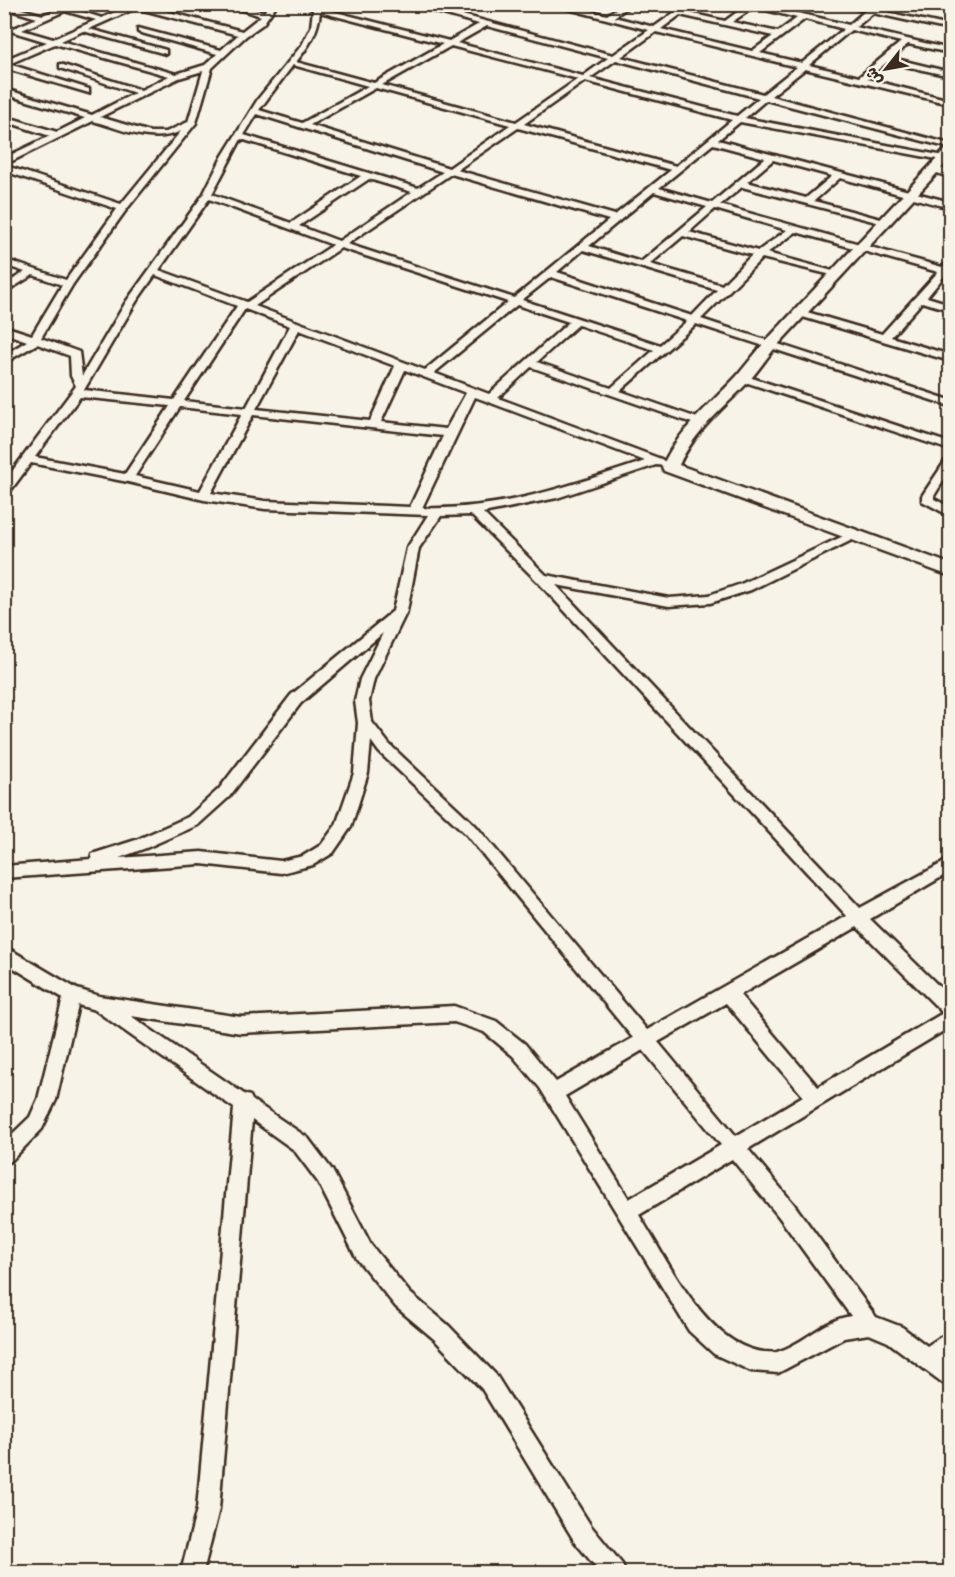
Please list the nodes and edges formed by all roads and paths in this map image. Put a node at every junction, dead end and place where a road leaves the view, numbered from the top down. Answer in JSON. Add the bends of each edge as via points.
{"nodes":[{"id":1,"x":47,"y":4,"type":"edge"},
{"id":2,"x":171,"y":4,"type":"edge"},
{"id":3,"x":226,"y":4,"type":"edge"},
{"id":4,"x":274,"y":4,"type":"edge"},
{"id":5,"x":306,"y":4,"type":"edge"},
{"id":6,"x":411,"y":4,"type":"edge"},
{"id":7,"x":552,"y":4,"type":"edge"},
{"id":8,"x":629,"y":4,"type":"edge"},
{"id":9,"x":692,"y":4,"type":"edge"},
{"id":10,"x":842,"y":4,"type":"edge"},
{"id":11,"x":131,"y":5,"type":"edge"},
{"id":12,"x":753,"y":5,"type":"edge"},
{"id":13,"x":9,"y":6,"type":"edge"},
{"id":14,"x":317,"y":7,"type":"edge"},
{"id":15,"x":875,"y":8,"type":"edge"},
{"id":16,"x":64,"y":9,"type":"junction"},
{"id":17,"x":157,"y":12,"type":"junction"},
{"id":18,"x":680,"y":13,"type":"junction"},
{"id":19,"x":266,"y":15,"type":"junction"},
{"id":20,"x":172,"y":16,"type":"junction"},
{"id":21,"x":803,"y":16,"type":"junction"},
{"id":22,"x":45,"y":18,"type":"junction"},
{"id":23,"x":608,"y":18,"type":"junction"},
{"id":24,"x":104,"y":20,"type":"junction"},
{"id":25,"x":162,"y":20,"type":"dead end"},
{"id":26,"x":726,"y":23,"type":"junction"},
{"id":27,"x":485,"y":24,"type":"junction"},
{"id":28,"x":152,"y":25,"type":"dead end"},
{"id":29,"x":4,"y":27,"type":"edge"},
{"id":30,"x":852,"y":27,"type":"junction"},
{"id":31,"x":951,"y":28,"type":"edge"},
{"id":32,"x":83,"y":29,"type":"junction"},
{"id":33,"x":15,"y":30,"type":"junction"},
{"id":34,"x":141,"y":30,"type":"junction"},
{"id":35,"x":655,"y":30,"type":"junction"},
{"id":36,"x":243,"y":34,"type":"junction"},
{"id":37,"x":780,"y":35,"type":"junction"},
{"id":38,"x":122,"y":39,"type":"junction"},
{"id":39,"x":908,"y":40,"type":"junction"},
{"id":40,"x":54,"y":42,"type":"junction"},
{"id":41,"x":183,"y":42,"type":"junction"},
{"id":42,"x":446,"y":45,"type":"junction"},
{"id":43,"x":4,"y":50,"type":"edge"},
{"id":44,"x":951,"y":51,"type":"edge"},
{"id":45,"x":93,"y":52,"type":"junction"},
{"id":46,"x":163,"y":52,"type":"junction"},
{"id":47,"x":223,"y":53,"type":"junction"},
{"id":48,"x":753,"y":54,"type":"junction"},
{"id":49,"x":22,"y":56,"type":"junction"},
{"id":50,"x":154,"y":56,"type":"dead end"},
{"id":51,"x":83,"y":57,"type":"dead end"},
{"id":52,"x":614,"y":58,"type":"junction"},
{"id":53,"x":886,"y":59,"type":"junction"},
{"id":54,"x":145,"y":60,"type":"dead end"},
{"id":55,"x":73,"y":61,"type":"dead end"},
{"id":56,"x":293,"y":63,"type":"junction"},
{"id":57,"x":4,"y":64,"type":"edge"},
{"id":58,"x":136,"y":65,"type":"junction"},
{"id":59,"x":63,"y":66,"type":"junction"},
{"id":60,"x":804,"y":66,"type":"junction"},
{"id":61,"x":208,"y":67,"type":"junction"},
{"id":62,"x":951,"y":74,"type":"edge"},
{"id":63,"x":41,"y":75,"type":"junction"},
{"id":64,"x":176,"y":76,"type":"junction"},
{"id":65,"x":584,"y":79,"type":"junction"},
{"id":66,"x":861,"y":80,"type":"junction"},
{"id":67,"x":108,"y":81,"type":"junction"},
{"id":68,"x":374,"y":85,"type":"junction"},
{"id":69,"x":86,"y":91,"type":"junction"},
{"id":70,"x":5,"y":92,"type":"edge"},
{"id":71,"x":142,"y":93,"type":"junction"},
{"id":72,"x":766,"y":97,"type":"junction"},
{"id":73,"x":951,"y":102,"type":"edge"},
{"id":74,"x":54,"y":106,"type":"junction"},
{"id":75,"x":255,"y":111,"type":"junction"},
{"id":76,"x":4,"y":118,"type":"edge"},
{"id":77,"x":91,"y":118,"type":"junction"},
{"id":78,"x":739,"y":119,"type":"junction"},
{"id":79,"x":16,"y":123,"type":"junction"},
{"id":80,"x":192,"y":123,"type":"junction"},
{"id":81,"x":519,"y":124,"type":"junction"},
{"id":82,"x":303,"y":126,"type":"junction"},
{"id":83,"x":4,"y":129,"type":"edge"},
{"id":84,"x":57,"y":135,"type":"junction"},
{"id":85,"x":240,"y":136,"type":"junction"},
{"id":86,"x":712,"y":141,"type":"junction"},
{"id":87,"x":945,"y":156,"type":"edge"},
{"id":88,"x":772,"y":157,"type":"junction"},
{"id":89,"x":4,"y":162,"type":"edge"},
{"id":90,"x":4,"y":168,"type":"edge"},
{"id":91,"x":678,"y":169,"type":"junction"},
{"id":92,"x":450,"y":171,"type":"junction"},
{"id":93,"x":951,"y":174,"type":"edge"},
{"id":94,"x":838,"y":175,"type":"junction"},
{"id":95,"x":367,"y":176,"type":"junction"},
{"id":96,"x":739,"y":183,"type":"junction"},
{"id":97,"x":652,"y":189,"type":"junction"},
{"id":98,"x":420,"y":192,"type":"junction"},
{"id":99,"x":911,"y":194,"type":"junction"},
{"id":100,"x":207,"y":195,"type":"junction"},
{"id":101,"x":808,"y":201,"type":"junction"},
{"id":102,"x":951,"y":205,"type":"edge"},
{"id":103,"x":715,"y":207,"type":"junction"},
{"id":104,"x":123,"y":208,"type":"junction"},
{"id":105,"x":617,"y":219,"type":"junction"},
{"id":106,"x":885,"y":223,"type":"junction"},
{"id":107,"x":292,"y":227,"type":"junction"},
{"id":108,"x":794,"y":229,"type":"junction"},
{"id":109,"x":682,"y":233,"type":"junction"},
{"id":110,"x":341,"y":245,"type":"junction"},
{"id":111,"x":582,"y":247,"type":"junction"},
{"id":112,"x":861,"y":248,"type":"junction"},
{"id":113,"x":761,"y":255,"type":"junction"},
{"id":114,"x":4,"y":262,"type":"edge"},
{"id":115,"x":643,"y":265,"type":"junction"},
{"id":116,"x":949,"y":269,"type":"edge"},
{"id":117,"x":153,"y":271,"type":"junction"},
{"id":118,"x":32,"y":272,"type":"junction"},
{"id":119,"x":550,"y":273,"type":"junction"},
{"id":120,"x":836,"y":275,"type":"junction"},
{"id":121,"x":68,"y":284,"type":"junction"},
{"id":122,"x":723,"y":289,"type":"junction"},
{"id":123,"x":4,"y":290,"type":"edge"},
{"id":124,"x":920,"y":298,"type":"junction"},
{"id":125,"x":515,"y":302,"type":"junction"},
{"id":126,"x":245,"y":305,"type":"junction"},
{"id":127,"x":951,"y":307,"type":"edge"},
{"id":128,"x":800,"y":313,"type":"junction"},
{"id":129,"x":694,"y":320,"type":"junction"},
{"id":130,"x":576,"y":321,"type":"junction"},
{"id":131,"x":296,"y":325,"type":"junction"},
{"id":132,"x":4,"y":329,"type":"edge"},
{"id":133,"x":885,"y":338,"type":"junction"},
{"id":134,"x":34,"y":341,"type":"junction"},
{"id":135,"x":769,"y":346,"type":"junction"},
{"id":136,"x":659,"y":348,"type":"junction"},
{"id":137,"x":9,"y":358,"type":"edge"},
{"id":138,"x":951,"y":358,"type":"edge"},
{"id":139,"x":530,"y":363,"type":"junction"},
{"id":140,"x":401,"y":366,"type":"junction"},
{"id":141,"x":4,"y":368,"type":"edge"},
{"id":142,"x":425,"y":375,"type":"junction"},
{"id":143,"x":743,"y":378,"type":"junction"},
{"id":144,"x":79,"y":390,"type":"junction"},
{"id":145,"x":472,"y":392,"type":"junction"},
{"id":146,"x":611,"y":393,"type":"junction"},
{"id":147,"x":490,"y":399,"type":"junction"},
{"id":148,"x":951,"y":403,"type":"edge"},
{"id":149,"x":177,"y":405,"type":"junction"},
{"id":150,"x":249,"y":412,"type":"junction"},
{"id":151,"x":699,"y":422,"type":"junction"},
{"id":152,"x":374,"y":425,"type":"junction"},
{"id":153,"x":450,"y":433,"type":"junction"},
{"id":154,"x":951,"y":447,"type":"edge"},
{"id":155,"x":28,"y":459,"type":"junction"},
{"id":156,"x":951,"y":462,"type":"edge"},
{"id":157,"x":664,"y":464,"type":"junction"},
{"id":158,"x":128,"y":478,"type":"junction"},
{"id":159,"x":4,"y":491,"type":"edge"},
{"id":160,"x":204,"y":496,"type":"junction"},
{"id":161,"x":474,"y":511,"type":"junction"},
{"id":162,"x":414,"y":512,"type":"junction"},
{"id":163,"x":438,"y":512,"type":"junction"},
{"id":164,"x":951,"y":512,"type":"edge"},
{"id":165,"x":856,"y":535,"type":"junction"},
{"id":166,"x":951,"y":570,"type":"edge"},
{"id":167,"x":542,"y":578,"type":"junction"},
{"id":168,"x":400,"y":611,"type":"junction"},
{"id":169,"x":365,"y":723,"type":"junction"},
{"id":170,"x":76,"y":866,"type":"junction"},
{"id":171,"x":947,"y":871,"type":"edge"},
{"id":172,"x":4,"y":872,"type":"edge"},
{"id":173,"x":858,"y":917,"type":"junction"},
{"id":174,"x":4,"y":953,"type":"edge"},
{"id":175,"x":727,"y":992,"type":"junction"},
{"id":176,"x":72,"y":995,"type":"junction"},
{"id":177,"x":99,"y":1004,"type":"junction"},
{"id":178,"x":951,"y":1008,"type":"edge"},
{"id":179,"x":951,"y":1018,"type":"edge"},
{"id":180,"x":644,"y":1040,"type":"junction"},
{"id":181,"x":553,"y":1093,"type":"junction"},
{"id":182,"x":817,"y":1099,"type":"junction"},
{"id":183,"x":244,"y":1102,"type":"junction"},
{"id":184,"x":735,"y":1148,"type":"junction"},
{"id":185,"x":4,"y":1155,"type":"edge"},
{"id":186,"x":626,"y":1212,"type":"junction"},
{"id":187,"x":869,"y":1324,"type":"junction"},
{"id":188,"x":951,"y":1341,"type":"edge"},
{"id":189,"x":928,"y":1358,"type":"junction"},
{"id":190,"x":951,"y":1376,"type":"edge"},
{"id":191,"x":192,"y":1572,"type":"edge"},
{"id":192,"x":614,"y":1572,"type":"edge"}],
"edges":[{"from":1,"to":16,"type":"street"},
{"from":2,"to":17,"type":"street"},
{"from":3,"to":19,"type":"street"},
{"from":4,"to":19,"type":"street"},
{"from":5,"to":14,"type":"street"},
{"from":6,"to":27,"type":"street"},
{"from":7,"to":23,"type":"street"},
{"from":8,"to":23,"type":"street"},
{"from":9,"to":18,"type":"street"},
{"from":10,"to":15,"type":"street"},
{"from":11,"to":17,"type":"street"},
{"from":11,"to":24,"type":"street"},
{"from":12,"to":21,"type":"street"},
{"from":12,"to":26,"type":"street"},
{"from":13,"to":22,"type":"street"},
{"from":14,"to":42,"type":"street"},
{"from":14,"to":56,"type":"street","via":[[315,27]]},
{"from":15,"to":30,"type":"street"},
{"from":15,"to":31,"type":"street"},
{"from":16,"to":22,"type":"street"},
{"from":16,"to":24,"type":"street"},
{"from":17,"to":20,"type":"street"},
{"from":18,"to":26,"type":"street"},
{"from":18,"to":35,"type":"street"},
{"from":19,"to":36,"type":"street"},
{"from":20,"to":25,"type":"street"},
{"from":20,"to":36,"type":"street"},
{"from":21,"to":30,"type":"street"},
{"from":21,"to":37,"type":"street"},
{"from":22,"to":33,"type":"street"},
{"from":23,"to":35,"type":"street"},
{"from":24,"to":32,"type":"street"},
{"from":26,"to":37,"type":"street"},
{"from":27,"to":42,"type":"street"},
{"from":27,"to":52,"type":"street"},
{"from":28,"to":34,"type":"street"},
{"from":29,"to":33,"type":"street"},
{"from":30,"to":39,"type":"street"},
{"from":30,"to":60,"type":"street"},
{"from":32,"to":38,"type":"street"},
{"from":32,"to":40,"type":"street"},
{"from":33,"to":40,"type":"street"},
{"from":34,"to":38,"type":"street"},
{"from":34,"to":41,"type":"street"},
{"from":35,"to":48,"type":"street"},
{"from":35,"to":52,"type":"street"},
{"from":36,"to":47,"type":"street"},
{"from":37,"to":48,"type":"street"},
{"from":38,"to":46,"type":"street"},
{"from":39,"to":44,"type":"street"},
{"from":39,"to":53,"type":"street"},
{"from":40,"to":45,"type":"street"},
{"from":40,"to":49,"type":"street"},
{"from":41,"to":46,"type":"street"},
{"from":41,"to":47,"type":"street"},
{"from":42,"to":65,"type":"street"},
{"from":42,"to":68,"type":"street"},
{"from":43,"to":49,"type":"street"},
{"from":45,"to":51,"type":"street"},
{"from":45,"to":58,"type":"street"},
{"from":46,"to":50,"type":"street"},
{"from":47,"to":61,"type":"street"},
{"from":48,"to":60,"type":"street"},
{"from":49,"to":57,"type":"street"},
{"from":52,"to":65,"type":"street"},
{"from":52,"to":72,"type":"street"},
{"from":53,"to":62,"type":"street","via":[[943,69]]},
{"from":53,"to":66,"type":"street"},
{"from":54,"to":58,"type":"street"},
{"from":55,"to":59,"type":"street"},
{"from":56,"to":68,"type":"street"},
{"from":56,"to":75,"type":"street"},
{"from":57,"to":63,"type":"street"},
{"from":58,"to":64,"type":"street"},
{"from":59,"to":63,"type":"street"},
{"from":59,"to":67,"type":"street"},
{"from":60,"to":66,"type":"street"},
{"from":60,"to":72,"type":"street"},
{"from":61,"to":64,"type":"street"},
{"from":61,"to":80,"type":"street"},
{"from":63,"to":69,"type":"street"},
{"from":64,"to":71,"type":"street"},
{"from":65,"to":78,"type":"street"},
{"from":65,"to":81,"type":"street"},
{"from":66,"to":73,"type":"street"},
{"from":67,"to":69,"type":"street"},
{"from":67,"to":71,"type":"street"},
{"from":68,"to":81,"type":"street"},
{"from":68,"to":82,"type":"street"},
{"from":69,"to":74,"type":"street"},
{"from":70,"to":74,"type":"street"},
{"from":71,"to":77,"type":"street"},
{"from":72,"to":78,"type":"street"},
{"from":72,"to":87,"type":"street"},
{"from":74,"to":77,"type":"street"},
{"from":75,"to":82,"type":"street"},
{"from":75,"to":85,"type":"street"},
{"from":76,"to":79,"type":"street"},
{"from":77,"to":80,"type":"street","via":[[150,135],[168,134]]},
{"from":77,"to":84,"type":"street"},
{"from":78,"to":86,"type":"street"},
{"from":78,"to":87,"type":"street"},
{"from":79,"to":83,"type":"street"},
{"from":79,"to":84,"type":"street"},
{"from":80,"to":104,"type":"street"},
{"from":81,"to":91,"type":"street"},
{"from":81,"to":92,"type":"street"},
{"from":82,"to":92,"type":"street"},
{"from":84,"to":89,"type":"street"},
{"from":85,"to":95,"type":"street"},
{"from":85,"to":100,"type":"street"},
{"from":86,"to":88,"type":"street"},
{"from":86,"to":91,"type":"street"},
{"from":87,"to":93,"type":"street"},
{"from":87,"to":99,"type":"street"},
{"from":88,"to":94,"type":"street"},
{"from":88,"to":96,"type":"street"},
{"from":90,"to":104,"type":"street"},
{"from":91,"to":97,"type":"street"},
{"from":92,"to":98,"type":"street"},
{"from":92,"to":105,"type":"street"},
{"from":94,"to":99,"type":"street"},
{"from":94,"to":101,"type":"street"},
{"from":95,"to":98,"type":"street"},
{"from":95,"to":107,"type":"street"},
{"from":96,"to":101,"type":"street"},
{"from":96,"to":103,"type":"street"},
{"from":97,"to":103,"type":"street"},
{"from":97,"to":105,"type":"street"},
{"from":98,"to":110,"type":"street"},
{"from":99,"to":102,"type":"street"},
{"from":99,"to":106,"type":"street"},
{"from":100,"to":107,"type":"street"},
{"from":100,"to":117,"type":"street"},
{"from":101,"to":106,"type":"street"},
{"from":103,"to":108,"type":"street"},
{"from":103,"to":109,"type":"street"},
{"from":104,"to":121,"type":"street"},
{"from":105,"to":111,"type":"street"},
{"from":106,"to":112,"type":"street"},
{"from":107,"to":110,"type":"street"},
{"from":108,"to":112,"type":"street"},
{"from":108,"to":113,"type":"street"},
{"from":109,"to":113,"type":"street"},
{"from":109,"to":115,"type":"street"},
{"from":110,"to":125,"type":"street"},
{"from":110,"to":126,"type":"street"},
{"from":111,"to":115,"type":"street"},
{"from":111,"to":119,"type":"street"},
{"from":112,"to":116,"type":"street"},
{"from":112,"to":120,"type":"street"},
{"from":113,"to":120,"type":"street"},
{"from":113,"to":122,"type":"street"},
{"from":114,"to":118,"type":"street"},
{"from":115,"to":122,"type":"street"},
{"from":116,"to":124,"type":"street"},
{"from":117,"to":126,"type":"street"},
{"from":117,"to":144,"type":"street"},
{"from":118,"to":121,"type":"street"},
{"from":118,"to":123,"type":"street"},
{"from":119,"to":125,"type":"street"},
{"from":119,"to":129,"type":"street"},
{"from":120,"to":128,"type":"street"},
{"from":121,"to":134,"type":"street"},
{"from":122,"to":129,"type":"street"},
{"from":124,"to":127,"type":"street"},
{"from":124,"to":133,"type":"street"},
{"from":125,"to":130,"type":"street"},
{"from":125,"to":142,"type":"street"},
{"from":126,"to":131,"type":"street"},
{"from":126,"to":149,"type":"street"},
{"from":128,"to":133,"type":"street"},
{"from":128,"to":135,"type":"street"},
{"from":129,"to":135,"type":"street"},
{"from":129,"to":136,"type":"street"},
{"from":130,"to":136,"type":"street"},
{"from":130,"to":139,"type":"street"},
{"from":131,"to":140,"type":"street"},
{"from":131,"to":150,"type":"street"},
{"from":132,"to":134,"type":"street"},
{"from":133,"to":138,"type":"street"},
{"from":134,"to":137,"type":"street"},
{"from":134,"to":144,"type":"street","via":[[75,354]]},
{"from":135,"to":143,"type":"street"},
{"from":135,"to":148,"type":"street"},
{"from":136,"to":146,"type":"street"},
{"from":137,"to":141,"type":"street"},
{"from":139,"to":146,"type":"street"},
{"from":139,"to":147,"type":"street"},
{"from":140,"to":142,"type":"street"},
{"from":140,"to":152,"type":"street"},
{"from":142,"to":145,"type":"street"},
{"from":143,"to":151,"type":"street"},
{"from":143,"to":154,"type":"street"},
{"from":144,"to":149,"type":"street"},
{"from":144,"to":155,"type":"street"},
{"from":145,"to":147,"type":"street"},
{"from":145,"to":153,"type":"street"},
{"from":146,"to":151,"type":"street"},
{"from":147,"to":157,"type":"street"},
{"from":149,"to":150,"type":"street"},
{"from":149,"to":158,"type":"street"},
{"from":150,"to":152,"type":"street"},
{"from":150,"to":160,"type":"street"},
{"from":151,"to":157,"type":"street"},
{"from":152,"to":153,"type":"street"},
{"from":153,"to":162,"type":"street"},
{"from":155,"to":158,"type":"street"},
{"from":155,"to":159,"type":"street"},
{"from":156,"to":164,"type":"street","via":[[928,496],[934,506]]},
{"from":157,"to":161,"type":"street","via":[[553,495]]},
{"from":157,"to":165,"type":"street"},
{"from":158,"to":160,"type":"street"},
{"from":160,"to":162,"type":"street","via":[[265,505]]},
{"from":161,"to":163,"type":"street"},
{"from":161,"to":167,"type":"street"},
{"from":162,"to":163,"type":"street"},
{"from":163,"to":168,"type":"street","via":[[412,548]]},
{"from":165,"to":166,"type":"street"},
{"from":165,"to":167,"type":"street","via":[[746,587],[710,599],[669,602]]},
{"from":167,"to":173,"type":"street"},
{"from":168,"to":169,"type":"street","via":[[367,679],[362,701]]},
{"from":168,"to":170,"type":"street","via":[[296,699],[224,793],[193,821]]},
{"from":169,"to":170,"type":"street","via":[[361,773],[343,826],[327,849],[308,861],[281,867],[201,858]]},
{"from":169,"to":180,"type":"street","via":[[384,748],[471,830]]},
{"from":170,"to":172,"type":"street"},
{"from":171,"to":173,"type":"street"},
{"from":173,"to":175,"type":"street"},
{"from":173,"to":178,"type":"street"},
{"from":174,"to":176,"type":"street"},
{"from":175,"to":180,"type":"street"},
{"from":175,"to":182,"type":"street"},
{"from":176,"to":177,"type":"street"},
{"from":176,"to":185,"type":"street","via":[[47,1100],[36,1123]]},
{"from":177,"to":181,"type":"street","via":[[241,1025],[453,1014],[490,1026],[519,1050]]},
{"from":177,"to":183,"type":"street"},
{"from":179,"to":182,"type":"street"},
{"from":180,"to":181,"type":"street"},
{"from":180,"to":184,"type":"street"},
{"from":181,"to":186,"type":"street"},
{"from":182,"to":184,"type":"street"},
{"from":183,"to":191,"type":"street","via":[[208,1509]]},
{"from":183,"to":192,"type":"street","via":[[301,1144],[325,1176],[364,1252],[403,1299],[489,1382],[583,1534]]},
{"from":184,"to":186,"type":"street"},
{"from":184,"to":187,"type":"street","via":[[786,1210]]},
{"from":186,"to":187,"type":"street","via":[[696,1324],[722,1347],[751,1361],[778,1363],[842,1328]]},
{"from":187,"to":189,"type":"street","via":[[895,1334]]},
{"from":188,"to":189,"type":"street"},
{"from":189,"to":190,"type":"street"}]}
